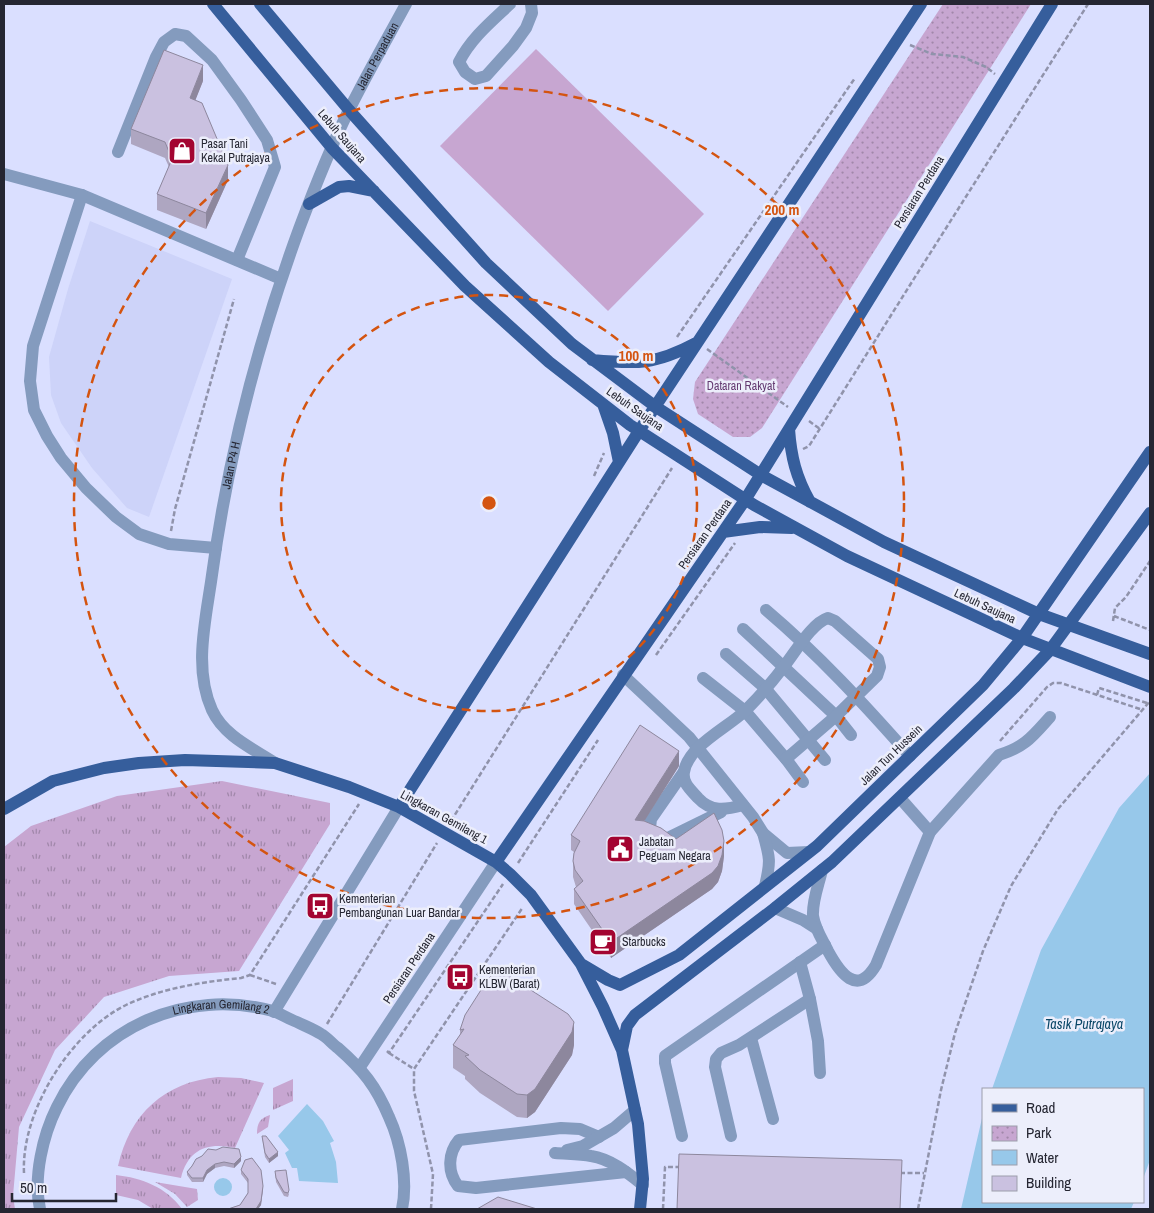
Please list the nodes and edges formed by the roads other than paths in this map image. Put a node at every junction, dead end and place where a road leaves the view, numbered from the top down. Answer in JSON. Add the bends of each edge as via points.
{"nodes":[{"id":1,"x":213,"y":4,"type":"edge"},
{"id":2,"x":260,"y":4,"type":"edge"},
{"id":3,"x":406,"y":4,"type":"edge"},
{"id":4,"x":510,"y":4,"type":"edge"},
{"id":5,"x":530,"y":4,"type":"edge"},
{"id":6,"x":921,"y":4,"type":"edge"},
{"id":7,"x":1052,"y":4,"type":"edge"},
{"id":8,"x":349,"y":110,"type":"junction"},
{"id":9,"x":332,"y":148,"type":"junction"},
{"id":10,"x":118,"y":152,"type":"dead end"},
{"id":11,"x":4,"y":174,"type":"edge"},
{"id":12,"x":374,"y":191,"type":"junction"},
{"id":13,"x":82,"y":195,"type":"junction"},
{"id":14,"x":309,"y":204,"type":"junction"},
{"id":15,"x":237,"y":260,"type":"junction"},
{"id":16,"x":281,"y":279,"type":"junction"},
{"id":17,"x":697,"y":343,"type":"junction"},
{"id":18,"x":592,"y":360,"type":"junction"},
{"id":19,"x":603,"y":404,"type":"junction"},
{"id":20,"x":656,"y":407,"type":"junction"},
{"id":21,"x":789,"y":429,"type":"junction"},
{"id":22,"x":639,"y":431,"type":"junction"},
{"id":23,"x":1150,"y":452,"type":"edge"},
{"id":24,"x":619,"y":462,"type":"junction"},
{"id":25,"x":761,"y":475,"type":"junction"},
{"id":26,"x":746,"y":500,"type":"junction"},
{"id":27,"x":810,"y":502,"type":"junction"},
{"id":28,"x":1150,"y":513,"type":"edge"},
{"id":29,"x":793,"y":528,"type":"junction"},
{"id":30,"x":723,"y":532,"type":"junction"},
{"id":31,"x":216,"y":548,"type":"junction"},
{"id":32,"x":766,"y":610,"type":"dead end"},
{"id":33,"x":1039,"y":614,"type":"junction"},
{"id":34,"x":1067,"y":625,"type":"junction"},
{"id":35,"x":743,"y":628,"type":"dead end"},
{"id":36,"x":1022,"y":638,"type":"junction"},
{"id":37,"x":803,"y":640,"type":"junction"},
{"id":38,"x":1050,"y":650,"type":"junction"},
{"id":39,"x":726,"y":654,"type":"dead end"},
{"id":40,"x":1150,"y":654,"type":"edge"},
{"id":41,"x":784,"y":666,"type":"junction"},
{"id":42,"x":623,"y":675,"type":"junction"},
{"id":43,"x":702,"y":678,"type":"dead end"},
{"id":44,"x":1150,"y":687,"type":"edge"},
{"id":45,"x":764,"y":688,"type":"junction"},
{"id":46,"x":857,"y":696,"type":"junction"},
{"id":47,"x":745,"y":711,"type":"junction"},
{"id":48,"x":836,"y":716,"type":"junction"},
{"id":49,"x":1050,"y":717,"type":"dead end"},
{"id":50,"x":852,"y":735,"type":"dead end"},
{"id":51,"x":808,"y":740,"type":"junction"},
{"id":52,"x":698,"y":748,"type":"junction"},
{"id":53,"x":910,"y":756,"type":"junction"},
{"id":54,"x":786,"y":759,"type":"junction"},
{"id":55,"x":825,"y":760,"type":"dead end"},
{"id":56,"x":275,"y":762,"type":"junction"},
{"id":57,"x":684,"y":773,"type":"junction"},
{"id":58,"x":803,"y":782,"type":"dead end"},
{"id":59,"x":900,"y":798,"type":"junction"},
{"id":60,"x":743,"y":805,"type":"junction"},
{"id":61,"x":399,"y":807,"type":"junction"},
{"id":62,"x":4,"y":809,"type":"edge"},
{"id":63,"x":726,"y":810,"type":"junction"},
{"id":64,"x":930,"y":832,"type":"junction"},
{"id":65,"x":763,"y":833,"type":"junction"},
{"id":66,"x":808,"y":852,"type":"junction"},
{"id":67,"x":496,"y":862,"type":"junction"},
{"id":68,"x":822,"y":870,"type":"junction"},
{"id":69,"x":765,"y":886,"type":"junction"},
{"id":70,"x":775,"y":908,"type":"junction"},
{"id":71,"x":816,"y":929,"type":"junction"},
{"id":72,"x":825,"y":944,"type":"junction"},
{"id":73,"x":800,"y":962,"type":"junction"},
{"id":74,"x":581,"y":964,"type":"junction"},
{"id":75,"x":810,"y":999,"type":"junction"},
{"id":76,"x":274,"y":1012,"type":"junction"},
{"id":77,"x":751,"y":1038,"type":"junction"},
{"id":78,"x":622,"y":1050,"type":"junction"},
{"id":79,"x":360,"y":1067,"type":"junction"},
{"id":80,"x":820,"y":1072,"type":"dead end"},
{"id":81,"x":635,"y":1110,"type":"junction"},
{"id":82,"x":773,"y":1119,"type":"dead end"},
{"id":83,"x":682,"y":1136,"type":"dead end"},
{"id":84,"x":731,"y":1136,"type":"dead end"},
{"id":85,"x":599,"y":1137,"type":"junction"},
{"id":86,"x":626,"y":1172,"type":"junction"},
{"id":87,"x":643,"y":1186,"type":"junction"},
{"id":88,"x":40,"y":1209,"type":"edge"},
{"id":89,"x":402,"y":1209,"type":"edge"},
{"id":90,"x":640,"y":1209,"type":"edge"}],
"edges":[{"from":1,"to":9,"type":"main road","name":"Lebuh Saujana"},
{"from":2,"to":8,"type":"main road","name":"Lebuh Saujana"},
{"from":3,"to":8,"type":"street","name":"Jalan Perpaduan"},
{"from":4,"to":5,"type":"street","via":[[478,34],[459,62],[475,79],[486,76],[513,46],[526,28],[532,13]]},
{"from":6,"to":17,"type":"main road"},
{"from":7,"to":21,"type":"main road","name":"Persiaran Perdana"},
{"from":8,"to":9,"type":"street","name":"Jalan Perpaduan"},
{"from":8,"to":18,"type":"main road","name":"Lebuh Saujana","via":[[486,263]]},
{"from":9,"to":12,"type":"main road","name":"Lebuh Saujana"},
{"from":9,"to":14,"type":"street","name":"Jalan P4 H"},
{"from":10,"to":15,"type":"street","via":[[164,42],[175,34],[186,36],[212,60],[241,100],[267,140],[274,167]]},
{"from":11,"to":13,"type":"street"},
{"from":12,"to":14,"type":"main road","via":[[339,187]]},
{"from":12,"to":19,"type":"main road","name":"Lebuh Saujana","via":[[465,286],[550,362]]},
{"from":13,"to":15,"type":"street"},
{"from":13,"to":31,"type":"street","via":[[33,346],[30,381],[34,410],[61,458],[116,517],[139,534],[168,544]]},
{"from":14,"to":16,"type":"street","name":"Jalan P4 H"},
{"from":15,"to":16,"type":"street"},
{"from":16,"to":31,"type":"street","name":"Jalan P4 H","via":[[246,399]]},
{"from":17,"to":18,"type":"main road","via":[[651,362]]},
{"from":17,"to":20,"type":"main road"},
{"from":18,"to":20,"type":"main road","name":"Lebuh Saujana"},
{"from":19,"to":22,"type":"main road","name":"Lebuh Saujana"},
{"from":19,"to":24,"type":"main road"},
{"from":20,"to":22,"type":"main road"},
{"from":20,"to":25,"type":"main road","name":"Lebuh Saujana"},
{"from":21,"to":25,"type":"main road","name":"Persiaran Perdana"},
{"from":21,"to":27,"type":"main road","via":[[791,454],[799,483]]},
{"from":22,"to":24,"type":"main road"},
{"from":22,"to":26,"type":"main road","name":"Lebuh Saujana"},
{"from":23,"to":33,"type":"main road","name":"Jalan Tun Hussein"},
{"from":24,"to":61,"type":"main road"},
{"from":25,"to":26,"type":"main road","name":"Persiaran Perdana"},
{"from":25,"to":27,"type":"main road","name":"Lebuh Saujana"},
{"from":26,"to":29,"type":"main road","name":"Lebuh Saujana"},
{"from":26,"to":30,"type":"main road","name":"Persiaran Perdana"},
{"from":27,"to":33,"type":"main road","name":"Lebuh Saujana","via":[[884,542]]},
{"from":28,"to":34,"type":"main road"},
{"from":29,"to":30,"type":"main road","via":[[760,527]]},
{"from":29,"to":36,"type":"main road","name":"Lebuh Saujana"},
{"from":30,"to":42,"type":"main road","name":"Persiaran Perdana"},
{"from":31,"to":56,"type":"street","name":"Jalan P4 H","via":[[203,639],[202,673],[207,698],[230,734]]},
{"from":32,"to":37,"type":"street"},
{"from":33,"to":34,"type":"main road","name":"Lebuh Saujana"},
{"from":33,"to":36,"type":"main road","name":"Jalan Tun Hussein"},
{"from":34,"to":38,"type":"main road"},
{"from":34,"to":40,"type":"main road","name":"Lebuh Saujana"},
{"from":35,"to":41,"type":"street"},
{"from":36,"to":38,"type":"main road","name":"Lebuh Saujana"},
{"from":36,"to":53,"type":"main road","name":"Jalan Tun Hussein","via":[[983,685]]},
{"from":37,"to":41,"type":"street"},
{"from":37,"to":46,"type":"street"},
{"from":37,"to":46,"type":"street","via":[[822,619],[828,618],[878,659],[877,676]]},
{"from":38,"to":44,"type":"main road","name":"Lebuh Saujana"},
{"from":38,"to":59,"type":"main road"},
{"from":39,"to":45,"type":"street"},
{"from":41,"to":45,"type":"street"},
{"from":41,"to":48,"type":"street"},
{"from":42,"to":52,"type":"street"},
{"from":42,"to":67,"type":"main road","name":"Persiaran Perdana"},
{"from":43,"to":47,"type":"street"},
{"from":45,"to":47,"type":"street"},
{"from":45,"to":51,"type":"street"},
{"from":46,"to":48,"type":"street"},
{"from":46,"to":53,"type":"street"},
{"from":47,"to":52,"type":"street"},
{"from":47,"to":54,"type":"street"},
{"from":48,"to":50,"type":"street"},
{"from":48,"to":51,"type":"street"},
{"from":49,"to":64,"type":"street","via":[[1027,743],[999,755]]},
{"from":51,"to":54,"type":"street"},
{"from":51,"to":55,"type":"street"},
{"from":52,"to":57,"type":"street","via":[[688,760]]},
{"from":52,"to":60,"type":"street"},
{"from":53,"to":66,"type":"main road","name":"Jalan Tun Hussein"},
{"from":54,"to":58,"type":"street"},
{"from":56,"to":61,"type":"main road","name":"Lingkaran Gemilang 1"},
{"from":56,"to":62,"type":"main road","name":"Lingkaran Gemilang 1","via":[[185,760],[104,768],[53,781]]},
{"from":57,"to":63,"type":"street","via":[[686,784],[701,802],[711,808]]},
{"from":57,"to":63,"type":"street","via":[[651,819],[650,828],[656,836],[666,839]]},
{"from":59,"to":64,"type":"street"},
{"from":59,"to":68,"type":"main road"},
{"from":60,"to":63,"type":"street"},
{"from":60,"to":65,"type":"street"},
{"from":61,"to":67,"type":"main road","name":"Lingkaran Gemilang 1"},
{"from":61,"to":76,"type":"street"},
{"from":64,"to":72,"type":"street","via":[[872,971],[865,978],[848,979],[834,963]]},
{"from":65,"to":66,"type":"street","via":[[787,853]]},
{"from":65,"to":69,"type":"street","via":[[770,856]]},
{"from":66,"to":69,"type":"main road","name":"Jalan Tun Hussein"},
{"from":67,"to":74,"type":"main road","name":"Lingkaran Gemilang 1","via":[[531,895]]},
{"from":67,"to":79,"type":"street","name":"Persiaran Perdana"},
{"from":68,"to":70,"type":"main road"},
{"from":68,"to":71,"type":"street","via":[[813,914]]},
{"from":69,"to":74,"type":"main road","name":"Jalan Tun Hussein","via":[[679,954],[620,985]]},
{"from":70,"to":71,"type":"street"},
{"from":70,"to":78,"type":"main road","via":[[635,1015],[627,1026]]},
{"from":71,"to":72,"type":"street"},
{"from":72,"to":73,"type":"street"},
{"from":73,"to":75,"type":"street"},
{"from":73,"to":83,"type":"street","via":[[666,1056]]},
{"from":74,"to":78,"type":"main road","name":"Lingkaran Gemilang 1"},
{"from":75,"to":77,"type":"street"},
{"from":75,"to":80,"type":"street"},
{"from":76,"to":79,"type":"street","name":"Lingkaran Gemilang 2","via":[[322,1034]]},
{"from":76,"to":88,"type":"street","name":"Lingkaran Gemilang 2","via":[[235,1004],[195,1006],[156,1015],[121,1033],[90,1058],[65,1089],[48,1125],[39,1164]]},
{"from":77,"to":82,"type":"street"},
{"from":77,"to":84,"type":"street","via":[[721,1053],[716,1059],[715,1067]]},
{"from":78,"to":81,"type":"main road","name":"Lingkaran Gemilang 1"},
{"from":79,"to":89,"type":"street","name":"Lingkaran Gemilang 2","via":[[381,1097],[396,1131],[403,1167]]},
{"from":81,"to":85,"type":"street"},
{"from":81,"to":87,"type":"main road","name":"Lingkaran Gemilang 1"},
{"from":85,"to":86,"type":"street","via":[[583,1146],[555,1154],[593,1156]]},
{"from":85,"to":86,"type":"street","via":[[580,1129],[561,1128],[459,1140],[452,1148],[452,1178],[458,1186],[476,1188]]},
{"from":86,"to":87,"type":"street"},
{"from":87,"to":90,"type":"main road","name":"Lingkaran Gemilang 1"}]}
